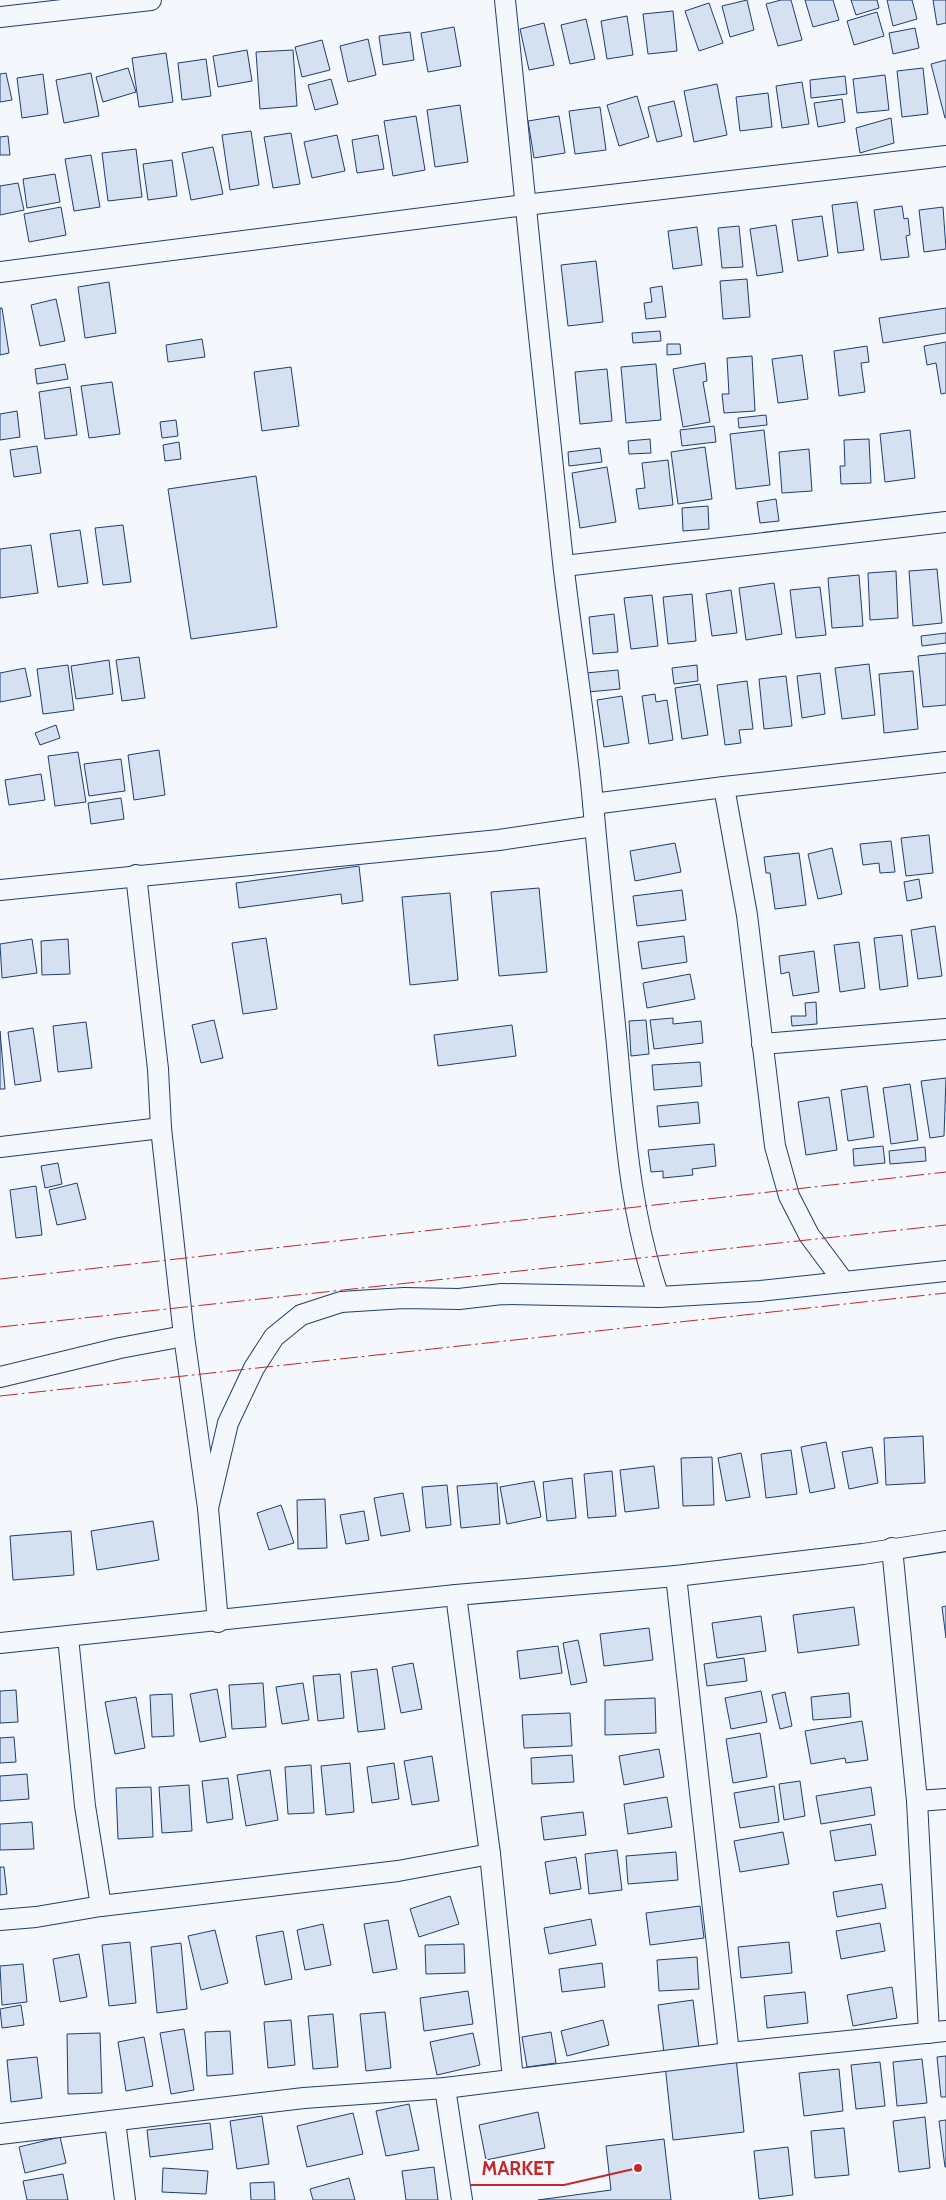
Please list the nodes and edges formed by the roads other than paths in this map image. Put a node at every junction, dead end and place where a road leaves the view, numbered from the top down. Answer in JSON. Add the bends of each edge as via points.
{"nodes":[{"id":1,"x":151,"y":0,"type":"edge"},
{"id":2,"x":505,"y":0,"type":"edge"},
{"id":3,"x":0,"y":18,"type":"edge"},
{"id":4,"x":946,"y":156,"type":"edge"},
{"id":5,"x":525,"y":205,"type":"junction"},
{"id":6,"x":0,"y":272,"type":"edge"},
{"id":7,"x":946,"y":522,"type":"edge"},
{"id":8,"x":564,"y":566,"type":"junction"},
{"id":9,"x":946,"y":762,"type":"edge"},
{"id":10,"x":724,"y":787,"type":"junction"},
{"id":11,"x":593,"y":804,"type":"junction"},
{"id":12,"x":594,"y":826,"type":"junction"},
{"id":13,"x":136,"y":875,"type":"junction"},
{"id":14,"x":0,"y":890,"type":"edge"},
{"id":15,"x":946,"y":1029,"type":"edge"},
{"id":16,"x":762,"y":1044,"type":"junction"},
{"id":17,"x":161,"y":1128,"type":"junction"},
{"id":18,"x":0,"y":1147,"type":"edge"},
{"id":19,"x":946,"y":1271,"type":"edge"},
{"id":20,"x":844,"y":1282,"type":"junction"},
{"id":21,"x":659,"y":1297,"type":"junction"},
{"id":22,"x":184,"y":1336,"type":"junction"},
{"id":23,"x":0,"y":1377,"type":"edge"},
{"id":24,"x":208,"y":1508,"type":"junction"},
{"id":25,"x":946,"y":1541,"type":"edge"},
{"id":26,"x":892,"y":1548,"type":"junction"},
{"id":27,"x":676,"y":1576,"type":"junction"},
{"id":28,"x":456,"y":1595,"type":"junction"},
{"id":29,"x":218,"y":1622,"type":"junction"},
{"id":30,"x":68,"y":1637,"type":"junction"},
{"id":31,"x":0,"y":1643,"type":"edge"},
{"id":32,"x":946,"y":1799,"type":"edge"},
{"id":33,"x":917,"y":1801,"type":"junction"},
{"id":34,"x":490,"y":1854,"type":"junction"},
{"id":35,"x":101,"y":1906,"type":"junction"},
{"id":36,"x":0,"y":1920,"type":"edge"},
{"id":37,"x":938,"y":2032,"type":"edge"},
{"id":38,"x":728,"y":2053,"type":"junction"},
{"id":39,"x":513,"y":2079,"type":"junction"},
{"id":40,"x":445,"y":2088,"type":"junction"},
{"id":41,"x":115,"y":2121,"type":"junction"},
{"id":42,"x":0,"y":2134,"type":"edge"},
{"id":43,"x":125,"y":2200,"type":"edge"},
{"id":44,"x":462,"y":2200,"type":"edge"}],
"edges":[{"from":1,"to":3,"type":"street"},
{"from":2,"to":5,"type":"street"},
{"from":4,"to":5,"type":"street"},
{"from":5,"to":6,"type":"street"},
{"from":5,"to":8,"type":"street"},
{"from":7,"to":8,"type":"street"},
{"from":8,"to":11,"type":"street"},
{"from":9,"to":10,"type":"street"},
{"from":10,"to":11,"type":"street"},
{"from":10,"to":16,"type":"street","via":[[747,916]]},
{"from":11,"to":12,"type":"street"},
{"from":12,"to":13,"type":"street","via":[[499,840]]},
{"from":12,"to":21,"type":"street","via":[[632,1194],[647,1263]]},
{"from":13,"to":14,"type":"street"},
{"from":13,"to":17,"type":"street","via":[[158,1069]]},
{"from":15,"to":16,"type":"street"},
{"from":16,"to":20,"type":"street","via":[[775,1146],[788,1196],[809,1235]]},
{"from":17,"to":18,"type":"street"},
{"from":17,"to":22,"type":"street"},
{"from":19,"to":20,"type":"street"},
{"from":20,"to":21,"type":"street"},
{"from":21,"to":24,"type":"street","via":[[502,1294],[459,1299],[404,1298],[341,1302],[301,1315],[274,1337],[250,1376],[228,1423]]},
{"from":22,"to":23,"type":"street"},
{"from":22,"to":24,"type":"street"},
{"from":24,"to":29,"type":"street"},
{"from":25,"to":26,"type":"street"},
{"from":26,"to":27,"type":"street"},
{"from":26,"to":33,"type":"street"},
{"from":27,"to":28,"type":"street"},
{"from":27,"to":38,"type":"street"},
{"from":28,"to":29,"type":"street"},
{"from":28,"to":34,"type":"street"},
{"from":29,"to":30,"type":"street"},
{"from":30,"to":31,"type":"street"},
{"from":30,"to":35,"type":"street","via":[[85,1806]]},
{"from":32,"to":33,"type":"street"},
{"from":33,"to":37,"type":"street"},
{"from":34,"to":35,"type":"street","via":[[398,1871]]},
{"from":34,"to":39,"type":"street"},
{"from":35,"to":36,"type":"street"},
{"from":37,"to":38,"type":"street"},
{"from":38,"to":39,"type":"street"},
{"from":39,"to":40,"type":"street"},
{"from":40,"to":41,"type":"street","via":[[304,2098]]},
{"from":40,"to":44,"type":"street"},
{"from":41,"to":42,"type":"street"},
{"from":41,"to":43,"type":"street"}]}
